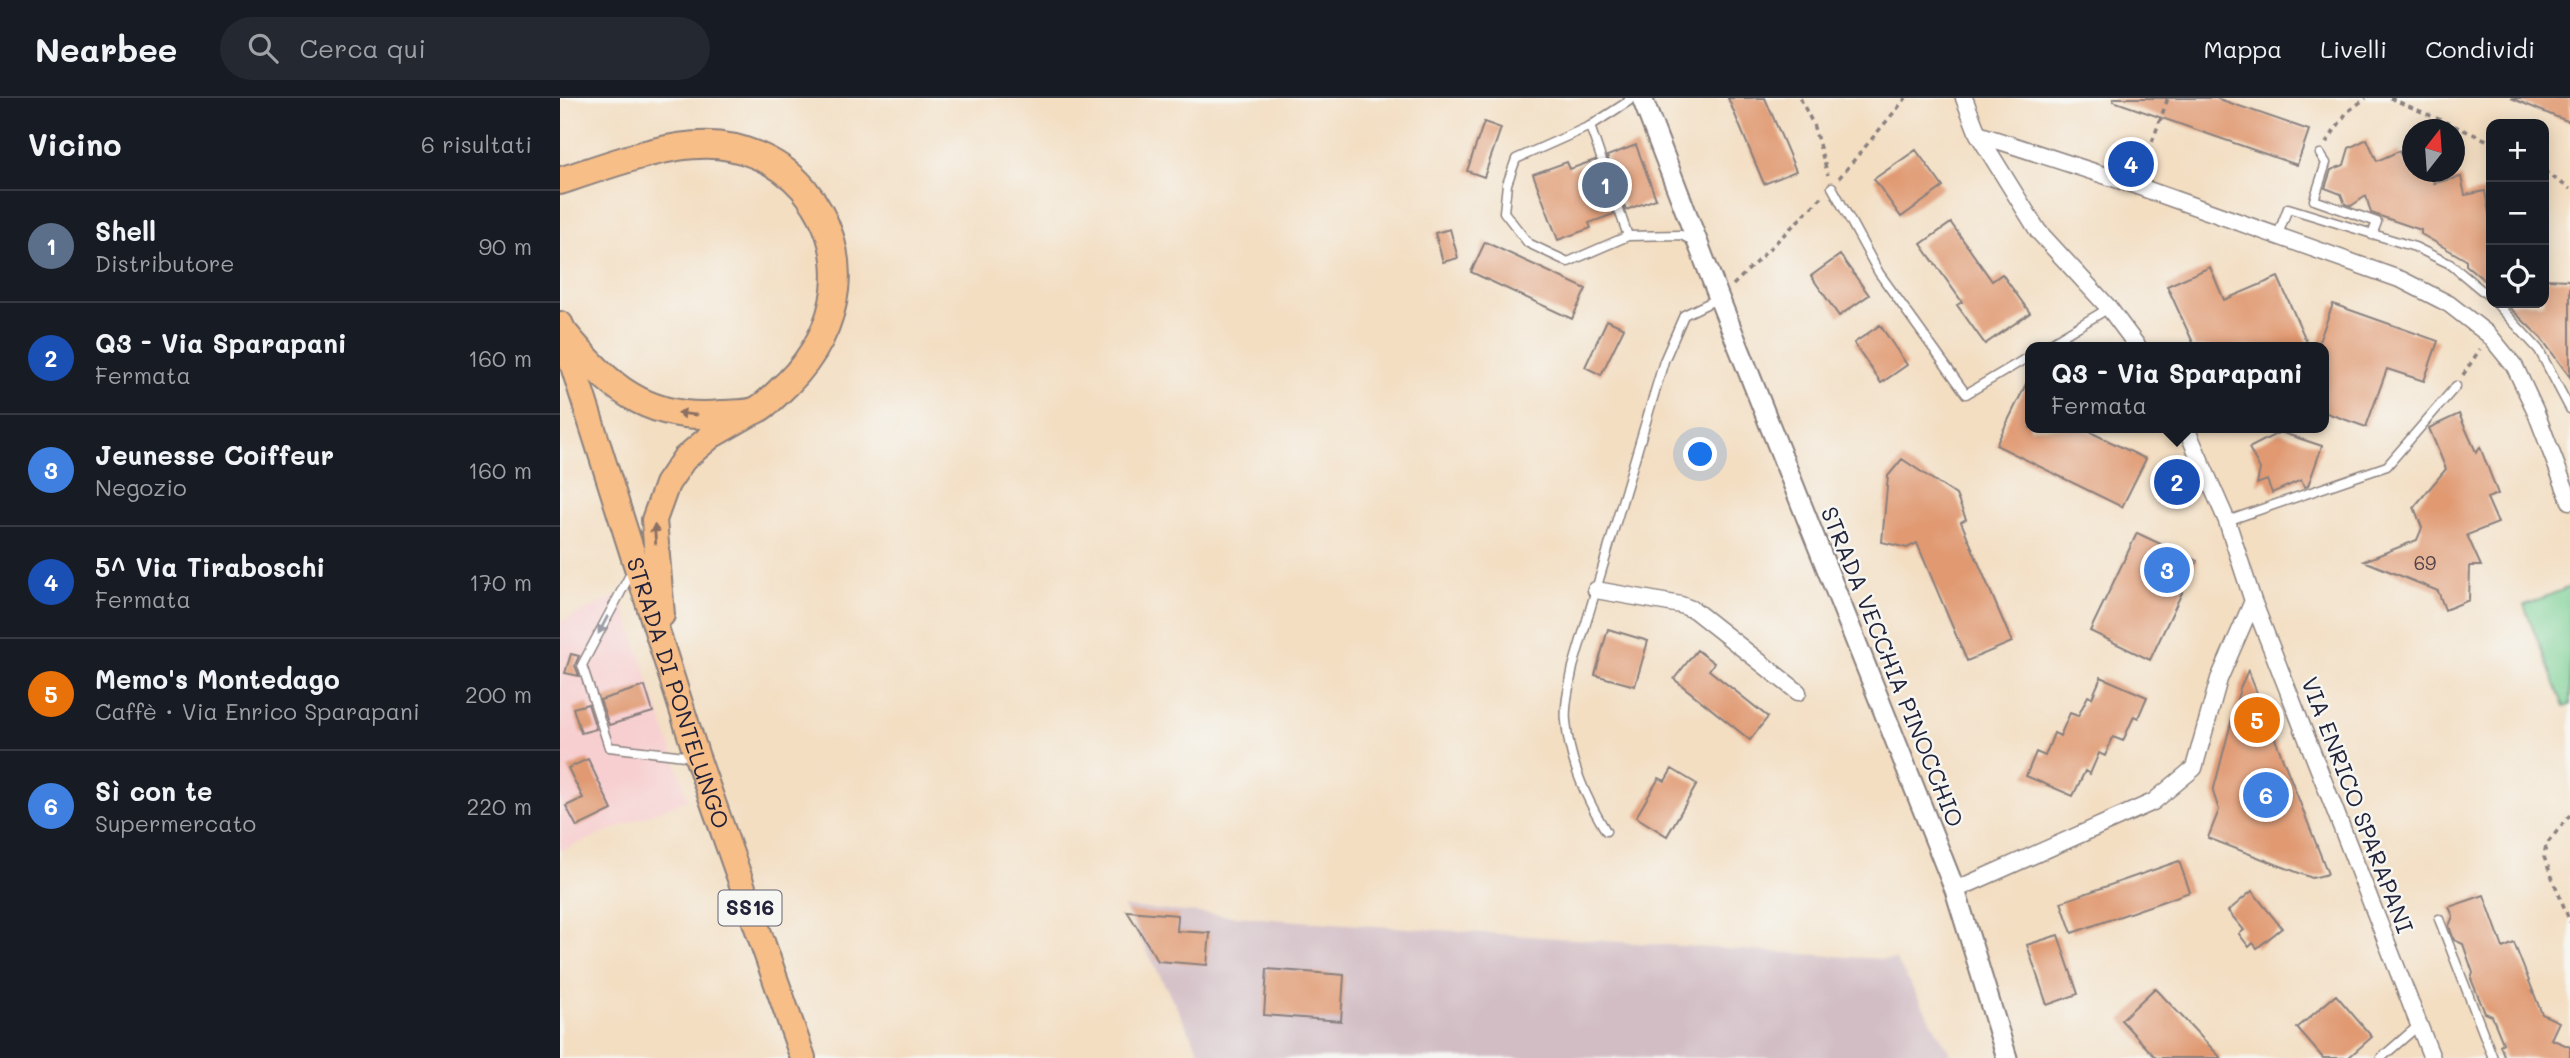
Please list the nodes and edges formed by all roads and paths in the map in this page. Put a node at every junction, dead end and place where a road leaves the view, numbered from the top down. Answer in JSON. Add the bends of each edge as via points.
{"nodes":[{"id":1,"x":1629,"y":98,"type":"edge"},
{"id":2,"x":1642,"y":98,"type":"edge"},
{"id":3,"x":1800,"y":98,"type":"edge"},
{"id":4,"x":1906,"y":98,"type":"edge"},
{"id":5,"x":1964,"y":98,"type":"edge"},
{"id":6,"x":2168,"y":98,"type":"edge"},
{"id":7,"x":2366,"y":98,"type":"edge"},
{"id":8,"x":2390,"y":98,"type":"edge"},
{"id":9,"x":1590,"y":126,"type":"junction"},
{"id":10,"x":1979,"y":134,"type":"junction"},
{"id":11,"x":2486,"y":140,"type":"edge"},
{"id":12,"x":2320,"y":154,"type":"joint"},
{"id":13,"x":2549,"y":174,"type":"edge"},
{"id":14,"x":560,"y":181,"type":"edge"},
{"id":15,"x":2137,"y":186,"type":"junction"},
{"id":16,"x":1832,"y":187,"type":"junction"},
{"id":17,"x":2570,"y":189,"type":"edge"},
{"id":18,"x":2372,"y":235,"type":"junction"},
{"id":19,"x":1628,"y":236,"type":"junction"},
{"id":20,"x":2277,"y":237,"type":"junction"},
{"id":21,"x":1699,"y":245,"type":"junction"},
{"id":22,"x":2486,"y":294,"type":"edge"},
{"id":23,"x":1719,"y":298,"type":"junction"},
{"id":24,"x":2109,"y":308,"type":"junction"},
{"id":25,"x":2501,"y":308,"type":"edge"},
{"id":26,"x":561,"y":328,"type":"edge"},
{"id":27,"x":2489,"y":335,"type":"junction"},
{"id":28,"x":2052,"y":342,"type":"edge"},
{"id":29,"x":2134,"y":342,"type":"edge"},
{"id":30,"x":2025,"y":359,"type":"edge"},
{"id":31,"x":2456,"y":386,"type":"joint"},
{"id":32,"x":2570,"y":409,"type":"edge"},
{"id":33,"x":755,"y":411,"type":"junction"},
{"id":34,"x":2188,"y":433,"type":"edge"},
{"id":35,"x":2570,"y":500,"type":"edge"},
{"id":36,"x":2227,"y":521,"type":"junction"},
{"id":37,"x":635,"y":565,"type":"junction"},
{"id":38,"x":1596,"y":590,"type":"junction"},
{"id":39,"x":2253,"y":601,"type":"junction"},
{"id":40,"x":664,"y":651,"type":"junction"},
{"id":41,"x":1798,"y":692,"type":"dead end"},
{"id":42,"x":697,"y":757,"type":"junction"},
{"id":43,"x":2570,"y":815,"type":"edge"},
{"id":44,"x":1606,"y":831,"type":"dead end"},
{"id":45,"x":1955,"y":890,"type":"junction"},
{"id":46,"x":2439,"y":919,"type":"dead end"},
{"id":47,"x":2570,"y":922,"type":"edge"},
{"id":48,"x":2419,"y":1025,"type":"junction"},
{"id":49,"x":803,"y":1058,"type":"edge"},
{"id":50,"x":2007,"y":1058,"type":"edge"},
{"id":51,"x":2381,"y":1058,"type":"edge"},
{"id":52,"x":2432,"y":1058,"type":"edge"},
{"id":53,"x":2493,"y":1058,"type":"edge"}],
"edges":[{"from":1,"to":9,"type":"lane"},
{"from":2,"to":21,"type":"street","name":"STRADA VECCHIA PINOCCHIO"},
{"from":3,"to":16,"type":"path"},
{"from":4,"to":16,"type":"path"},
{"from":5,"to":10,"type":"street"},
{"from":6,"to":15,"type":"path"},
{"from":7,"to":12,"type":"path","via":[[2347,112]]},
{"from":8,"to":11,"type":"path"},
{"from":9,"to":19,"type":"lane"},
{"from":9,"to":19,"type":"lane","via":[[1516,159],[1504,212],[1528,243],[1568,262]]},
{"from":10,"to":15,"type":"street"},
{"from":10,"to":24,"type":"street","via":[[2038,232]]},
{"from":12,"to":18,"type":"lane","via":[[2326,163],[2314,200],[2376,222]]},
{"from":13,"to":17,"type":"path"},
{"from":14,"to":33,"type":"highway","via":[[615,163],[699,145],[734,148],[765,158],[793,177],[829,230],[836,285],[831,320],[796,374]]},
{"from":15,"to":20,"type":"street"},
{"from":16,"to":23,"type":"path"},
{"from":16,"to":30,"type":"lane","via":[[1879,273],[1966,394]]},
{"from":18,"to":20,"type":"lane","via":[[2288,208]]},
{"from":18,"to":22,"type":"lane","via":[[2415,247],[2450,264]]},
{"from":19,"to":21,"type":"lane","via":[[1681,235]]},
{"from":20,"to":27,"type":"street","via":[[2402,280],[2449,304]]},
{"from":21,"to":23,"type":"street","name":"STRADA VECCHIA PINOCCHIO"},
{"from":23,"to":38,"type":"lane","via":[[1685,314],[1664,361]]},
{"from":23,"to":45,"type":"street","name":"STRADA VECCHIA PINOCCHIO"},
{"from":24,"to":28,"type":"lane"},
{"from":24,"to":29,"type":"street"},
{"from":25,"to":32,"type":"lane","via":[[2539,350]]},
{"from":33,"to":26,"type":"highway","one_way":true,"via":[[705,416],[648,407],[587,362]]},
{"from":26,"to":37,"type":"main road","name":"STRADA DI PONTELUNGO","number":"SS16"},
{"from":27,"to":31,"type":"path"},
{"from":27,"to":35,"type":"street","via":[[2515,367]]},
{"from":31,"to":36,"type":"lane","via":[[2387,466]]},
{"from":40,"to":33,"type":"main road","one_way":true,"via":[[654,520],[667,484],[684,459],[711,436]]},
{"from":34,"to":36,"type":"street","name":"VIA ENRICO SPARAPANI"},
{"from":36,"to":39,"type":"street","name":"VIA ENRICO SPARAPANI"},
{"from":37,"to":40,"type":"main road","name":"STRADA DI PONTELUNGO","number":"SS16"},
{"from":37,"to":42,"type":"lane","one_way":true,"via":[[582,665],[609,747]]},
{"from":38,"to":41,"type":"street","via":[[1693,610]]},
{"from":38,"to":44,"type":"lane","via":[[1573,667],[1565,718],[1586,799]]},
{"from":39,"to":45,"type":"street","via":[[2219,679],[2194,768],[2153,802]]},
{"from":39,"to":48,"type":"street","name":"VIA ENRICO SPARAPANI"},
{"from":40,"to":42,"type":"main road","name":"STRADA DI PONTELUNGO","number":"SS16"},
{"from":42,"to":49,"type":"main road","name":"STRADA DI PONTELUNGO","number":"SS16"},
{"from":43,"to":47,"type":"path","via":[[2546,845],[2544,857]]},
{"from":45,"to":50,"type":"street","name":"STRADA VECCHIA PINOCCHIO"},
{"from":46,"to":53,"type":"lane","name":"VIA ENRICO SPARAPANI"},
{"from":48,"to":51,"type":"lane"},
{"from":48,"to":52,"type":"street","name":"VIA ENRICO SPARAPANI"}]}
